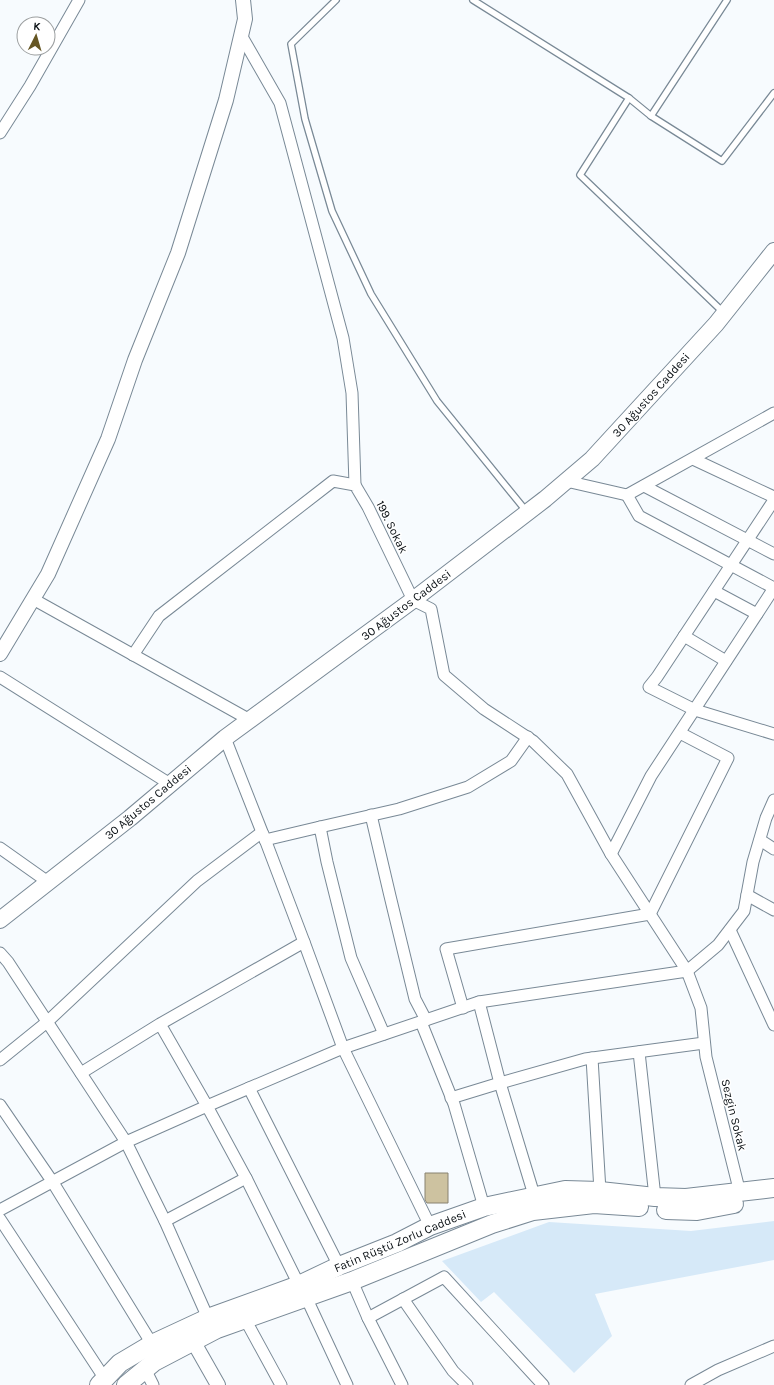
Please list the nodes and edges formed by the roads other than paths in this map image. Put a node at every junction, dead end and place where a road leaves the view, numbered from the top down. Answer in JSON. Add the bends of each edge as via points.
{"nodes":[{"id":1,"x":79,"y":0,"type":"edge"},
{"id":2,"x":243,"y":0,"type":"edge"},
{"id":3,"x":336,"y":0,"type":"edge"},
{"id":4,"x":474,"y":0,"type":"edge"},
{"id":5,"x":727,"y":0,"type":"edge"},
{"id":6,"x":241,"y":35,"type":"junction"},
{"id":7,"x":774,"y":93,"type":"edge"},
{"id":8,"x":629,"y":98,"type":"junction"},
{"id":9,"x":651,"y":116,"type":"junction"},
{"id":10,"x":0,"y":133,"type":"edge"},
{"id":11,"x":774,"y":251,"type":"edge"},
{"id":12,"x":724,"y":313,"type":"junction"},
{"id":13,"x":774,"y":413,"type":"edge"},
{"id":14,"x":693,"y":459,"type":"junction"},
{"id":15,"x":566,"y":481,"type":"junction"},
{"id":16,"x":355,"y":486,"type":"junction"},
{"id":17,"x":644,"y":486,"type":"junction"},
{"id":18,"x":627,"y":495,"type":"junction"},
{"id":19,"x":774,"y":497,"type":"edge"},
{"id":20,"x":774,"y":500,"type":"edge"},
{"id":21,"x":527,"y":512,"type":"junction"},
{"id":22,"x":748,"y":540,"type":"junction"},
{"id":23,"x":774,"y":554,"type":"edge"},
{"id":24,"x":730,"y":566,"type":"junction"},
{"id":25,"x":774,"y":588,"type":"edge"},
{"id":26,"x":714,"y":591,"type":"junction"},
{"id":27,"x":33,"y":599,"type":"junction"},
{"id":28,"x":413,"y":600,"type":"junction"},
{"id":29,"x":757,"y":614,"type":"junction"},
{"id":30,"x":684,"y":636,"type":"junction"},
{"id":31,"x":0,"y":654,"type":"edge"},
{"id":32,"x":133,"y":655,"type":"junction"},
{"id":33,"x":726,"y":662,"type":"junction"},
{"id":34,"x":0,"y":677,"type":"edge"},
{"id":35,"x":695,"y":710,"type":"junction"},
{"id":36,"x":250,"y":720,"type":"junction"},
{"id":37,"x":680,"y":733,"type":"junction"},
{"id":38,"x":774,"y":734,"type":"edge"},
{"id":39,"x":225,"y":738,"type":"junction"},
{"id":40,"x":528,"y":738,"type":"junction"},
{"id":41,"x":170,"y":784,"type":"junction"},
{"id":42,"x":774,"y":800,"type":"edge"},
{"id":43,"x":371,"y":815,"type":"junction"},
{"id":44,"x":320,"y":827,"type":"junction"},
{"id":45,"x":264,"y":836,"type":"junction"},
{"id":46,"x":760,"y":840,"type":"junction"},
{"id":47,"x":0,"y":848,"type":"edge"},
{"id":48,"x":774,"y":849,"type":"edge"},
{"id":49,"x":611,"y":854,"type":"junction"},
{"id":50,"x":48,"y":882,"type":"junction"},
{"id":51,"x":747,"y":895,"type":"junction"},
{"id":52,"x":774,"y":910,"type":"edge"},
{"id":53,"x":650,"y":914,"type":"junction"},
{"id":54,"x":0,"y":920,"type":"edge"},
{"id":55,"x":730,"y":930,"type":"junction"},
{"id":56,"x":304,"y":942,"type":"junction"},
{"id":57,"x":0,"y":953,"type":"edge"},
{"id":58,"x":687,"y":971,"type":"junction"},
{"id":59,"x":479,"y":1002,"type":"junction"},
{"id":60,"x":463,"y":1008,"type":"junction"},
{"id":61,"x":424,"y":1021,"type":"junction"},
{"id":62,"x":48,"y":1022,"type":"junction"},
{"id":63,"x":160,"y":1024,"type":"junction"},
{"id":64,"x":774,"y":1026,"type":"edge"},
{"id":65,"x":384,"y":1034,"type":"junction"},
{"id":66,"x":704,"y":1043,"type":"junction"},
{"id":67,"x":344,"y":1048,"type":"junction"},
{"id":68,"x":639,"y":1052,"type":"junction"},
{"id":69,"x":592,"y":1058,"type":"junction"},
{"id":70,"x":0,"y":1060,"type":"edge"},
{"id":71,"x":81,"y":1073,"type":"junction"},
{"id":72,"x":500,"y":1083,"type":"junction"},
{"id":73,"x":249,"y":1088,"type":"junction"},
{"id":74,"x":451,"y":1098,"type":"junction"},
{"id":75,"x":0,"y":1105,"type":"edge"},
{"id":76,"x":207,"y":1106,"type":"junction"},
{"id":77,"x":126,"y":1142,"type":"junction"},
{"id":78,"x":246,"y":1178,"type":"junction"},
{"id":79,"x":52,"y":1182,"type":"junction"},
{"id":80,"x":774,"y":1188,"type":"edge"},
{"id":81,"x":600,"y":1190,"type":"junction"},
{"id":82,"x":740,"y":1193,"type":"junction"},
{"id":83,"x":534,"y":1195,"type":"junction"},
{"id":84,"x":654,"y":1197,"type":"junction"},
{"id":85,"x":774,"y":1199,"type":"edge"},
{"id":86,"x":484,"y":1207,"type":"junction"},
{"id":87,"x":0,"y":1210,"type":"edge"},
{"id":88,"x":0,"y":1219,"type":"edge"},
{"id":89,"x":165,"y":1221,"type":"junction"},
{"id":90,"x":430,"y":1226,"type":"junction"},
{"id":91,"x":339,"y":1266,"type":"junction"},
{"id":92,"x":352,"y":1281,"type":"junction"},
{"id":93,"x":302,"y":1291,"type":"junction"},
{"id":94,"x":403,"y":1299,"type":"junction"},
{"id":95,"x":208,"y":1318,"type":"junction"},
{"id":96,"x":368,"y":1318,"type":"junction"},
{"id":97,"x":245,"y":1319,"type":"junction"},
{"id":98,"x":193,"y":1341,"type":"junction"},
{"id":99,"x":152,"y":1344,"type":"junction"},
{"id":100,"x":774,"y":1346,"type":"edge"},
{"id":101,"x":149,"y":1377,"type":"edge"},
{"id":102,"x":102,"y":1382,"type":"edge"},
{"id":103,"x":695,"y":1384,"type":"edge"},
{"id":104,"x":126,"y":1385,"type":"edge"},
{"id":105,"x":218,"y":1385,"type":"edge"},
{"id":106,"x":280,"y":1385,"type":"edge"},
{"id":107,"x":347,"y":1385,"type":"edge"},
{"id":108,"x":402,"y":1385,"type":"edge"},
{"id":109,"x":467,"y":1385,"type":"edge"},
{"id":110,"x":543,"y":1385,"type":"edge"}],
"edges":[{"from":1,"to":10,"type":"street"},
{"from":2,"to":6,"type":"street","via":[[245,19]]},
{"from":3,"to":21,"type":"lane","via":[[291,44],[305,119],[332,211],[371,294],[437,401]]},
{"from":4,"to":8,"type":"lane"},
{"from":5,"to":9,"type":"lane"},
{"from":6,"to":16,"type":"street","via":[[280,103],[343,338],[352,393]]},
{"from":6,"to":27,"type":"street","via":[[226,100],[178,252],[135,360],[108,439],[48,574]]},
{"from":7,"to":9,"type":"lane","via":[[722,161]]},
{"from":8,"to":9,"type":"lane"},
{"from":8,"to":12,"type":"lane","via":[[580,175]]},
{"from":11,"to":12,"type":"main road","name":"30 Ağustos Caddesi"},
{"from":12,"to":15,"type":"main road","name":"30 Ağustos Caddesi","via":[[592,459]]},
{"from":13,"to":14,"type":"street"},
{"from":14,"to":17,"type":"street"},
{"from":14,"to":19,"type":"street"},
{"from":15,"to":18,"type":"street"},
{"from":15,"to":21,"type":"main road","name":"30 Ağustos Caddesi"},
{"from":16,"to":28,"type":"street","name":"199. Sokak","via":[[368,506]]},
{"from":16,"to":32,"type":"street","via":[[333,481],[159,616]]},
{"from":17,"to":18,"type":"street"},
{"from":17,"to":22,"type":"street"},
{"from":18,"to":24,"type":"street","via":[[639,516]]},
{"from":20,"to":22,"type":"street"},
{"from":21,"to":28,"type":"main road","name":"30 Ağustos Caddesi"},
{"from":22,"to":23,"type":"street"},
{"from":22,"to":24,"type":"street"},
{"from":24,"to":25,"type":"street"},
{"from":24,"to":26,"type":"street"},
{"from":25,"to":29,"type":"street"},
{"from":26,"to":29,"type":"street"},
{"from":26,"to":30,"type":"street"},
{"from":27,"to":31,"type":"street"},
{"from":27,"to":32,"type":"street"},
{"from":28,"to":36,"type":"main road","name":"30 Ağustos Caddesi"},
{"from":28,"to":40,"type":"street","name":"Sezgin Sokak","via":[[431,609],[444,675],[484,709]]},
{"from":29,"to":33,"type":"street"},
{"from":30,"to":33,"type":"street"},
{"from":30,"to":35,"type":"street","via":[[649,687]]},
{"from":32,"to":36,"type":"street"},
{"from":33,"to":35,"type":"street"},
{"from":34,"to":41,"type":"street"},
{"from":35,"to":37,"type":"street"},
{"from":35,"to":38,"type":"street"},
{"from":36,"to":39,"type":"main road","name":"30 Ağustos Caddesi"},
{"from":37,"to":49,"type":"street","via":[[651,776]]},
{"from":37,"to":53,"type":"street","via":[[728,758]]},
{"from":39,"to":41,"type":"main road","name":"30 Ağustos Caddesi"},
{"from":39,"to":45,"type":"street"},
{"from":40,"to":43,"type":"street","via":[[511,761],[468,787],[399,809]]},
{"from":40,"to":49,"type":"street","name":"Sezgin Sokak","via":[[567,774]]},
{"from":41,"to":50,"type":"main road","name":"30 Ağustos Caddesi"},
{"from":42,"to":46,"type":"street"},
{"from":43,"to":44,"type":"street"},
{"from":43,"to":61,"type":"street","via":[[416,999]]},
{"from":44,"to":45,"type":"street"},
{"from":44,"to":65,"type":"street","via":[[352,958]]},
{"from":45,"to":56,"type":"street"},
{"from":45,"to":62,"type":"street","via":[[197,881]]},
{"from":46,"to":48,"type":"street"},
{"from":46,"to":51,"type":"street"},
{"from":47,"to":50,"type":"street"},
{"from":49,"to":53,"type":"street","name":"Sezgin Sokak"},
{"from":50,"to":54,"type":"main road","name":"30 Ağustos Caddesi"},
{"from":51,"to":52,"type":"street"},
{"from":51,"to":55,"type":"street","via":[[744,911]]},
{"from":53,"to":58,"type":"street","name":"Sezgin Sokak"},
{"from":53,"to":60,"type":"street","via":[[446,950]]},
{"from":55,"to":58,"type":"street","via":[[718,945]]},
{"from":55,"to":64,"type":"street"},
{"from":56,"to":63,"type":"street"},
{"from":56,"to":67,"type":"street"},
{"from":57,"to":62,"type":"street"},
{"from":58,"to":59,"type":"street"},
{"from":58,"to":66,"type":"street","name":"Sezgin Sokak","via":[[701,1008]]},
{"from":59,"to":60,"type":"street"},
{"from":59,"to":72,"type":"street"},
{"from":60,"to":61,"type":"street"},
{"from":61,"to":65,"type":"street"},
{"from":61,"to":74,"type":"street"},
{"from":62,"to":70,"type":"street"},
{"from":62,"to":71,"type":"street"},
{"from":63,"to":71,"type":"street"},
{"from":63,"to":76,"type":"street"},
{"from":65,"to":67,"type":"street"},
{"from":66,"to":68,"type":"street"},
{"from":66,"to":82,"type":"street","name":"Sezgin Sokak"},
{"from":67,"to":73,"type":"street"},
{"from":67,"to":90,"type":"street"},
{"from":68,"to":69,"type":"street"},
{"from":68,"to":84,"type":"street"},
{"from":69,"to":72,"type":"street"},
{"from":69,"to":81,"type":"street"},
{"from":71,"to":77,"type":"street"},
{"from":72,"to":74,"type":"street"},
{"from":72,"to":83,"type":"street"},
{"from":73,"to":76,"type":"street"},
{"from":73,"to":91,"type":"street"},
{"from":74,"to":86,"type":"street"},
{"from":75,"to":79,"type":"street"},
{"from":76,"to":77,"type":"street"},
{"from":76,"to":78,"type":"street"},
{"from":77,"to":79,"type":"street"},
{"from":77,"to":89,"type":"street"},
{"from":78,"to":89,"type":"street"},
{"from":78,"to":93,"type":"street"},
{"from":79,"to":87,"type":"street"},
{"from":79,"to":99,"type":"street"},
{"from":80,"to":82,"type":"main road","name":"Fatin Rüştü Zorlu Caddesi"},
{"from":81,"to":83,"type":"main road","name":"Fatin Rüştü Zorlu Caddesi","via":[[565,1190]]},
{"from":81,"to":84,"type":"main road","name":"Fatin Rüştü Zorlu Caddesi"},
{"from":82,"to":84,"type":"main road","name":"Fatin Rüştü Zorlu Caddesi","via":[[686,1198]]},
{"from":83,"to":86,"type":"main road","name":"Fatin Rüştü Zorlu Caddesi"},
{"from":85,"to":92,"type":"main road","name":"Fatin Rüştü Zorlu Caddesi","via":[[697,1211],[594,1204],[533,1211],[492,1224]]},
{"from":86,"to":90,"type":"main road","name":"Fatin Rüştü Zorlu Caddesi"},
{"from":88,"to":102,"type":"street"},
{"from":89,"to":95,"type":"street"},
{"from":90,"to":91,"type":"main road","name":"Fatin Rüştü Zorlu Caddesi","via":[[397,1243]]},
{"from":91,"to":93,"type":"main road","name":"Fatin Rüştü Zorlu Caddesi"},
{"from":92,"to":93,"type":"main road","name":"Fatin Rüştü Zorlu Caddesi"},
{"from":92,"to":96,"type":"street"},
{"from":93,"to":95,"type":"main road","name":"Fatin Rüştü Zorlu Caddesi"},
{"from":93,"to":97,"type":"main road","name":"Fatin Rüştü Zorlu Caddesi"},
{"from":93,"to":107,"type":"street"},
{"from":94,"to":96,"type":"street"},
{"from":94,"to":109,"type":"street","via":[[453,1371]]},
{"from":94,"to":110,"type":"street","via":[[444,1277]]},
{"from":95,"to":99,"type":"main road","name":"Fatin Rüştü Zorlu Caddesi"},
{"from":96,"to":108,"type":"street"},
{"from":97,"to":98,"type":"main road","name":"Fatin Rüştü Zorlu Caddesi"},
{"from":97,"to":106,"type":"street"},
{"from":98,"to":101,"type":"main road","name":"Fatin Rüştü Zorlu Caddesi","via":[[154,1362]]},
{"from":98,"to":105,"type":"street"},
{"from":99,"to":102,"type":"main road","name":"Fatin Rüştü Zorlu Caddesi","via":[[120,1363]]},
{"from":100,"to":103,"type":"street","via":[[718,1370]]},
{"from":101,"to":104,"type":"main road","name":"Fatin Rüştü Zorlu Caddesi"}]}
